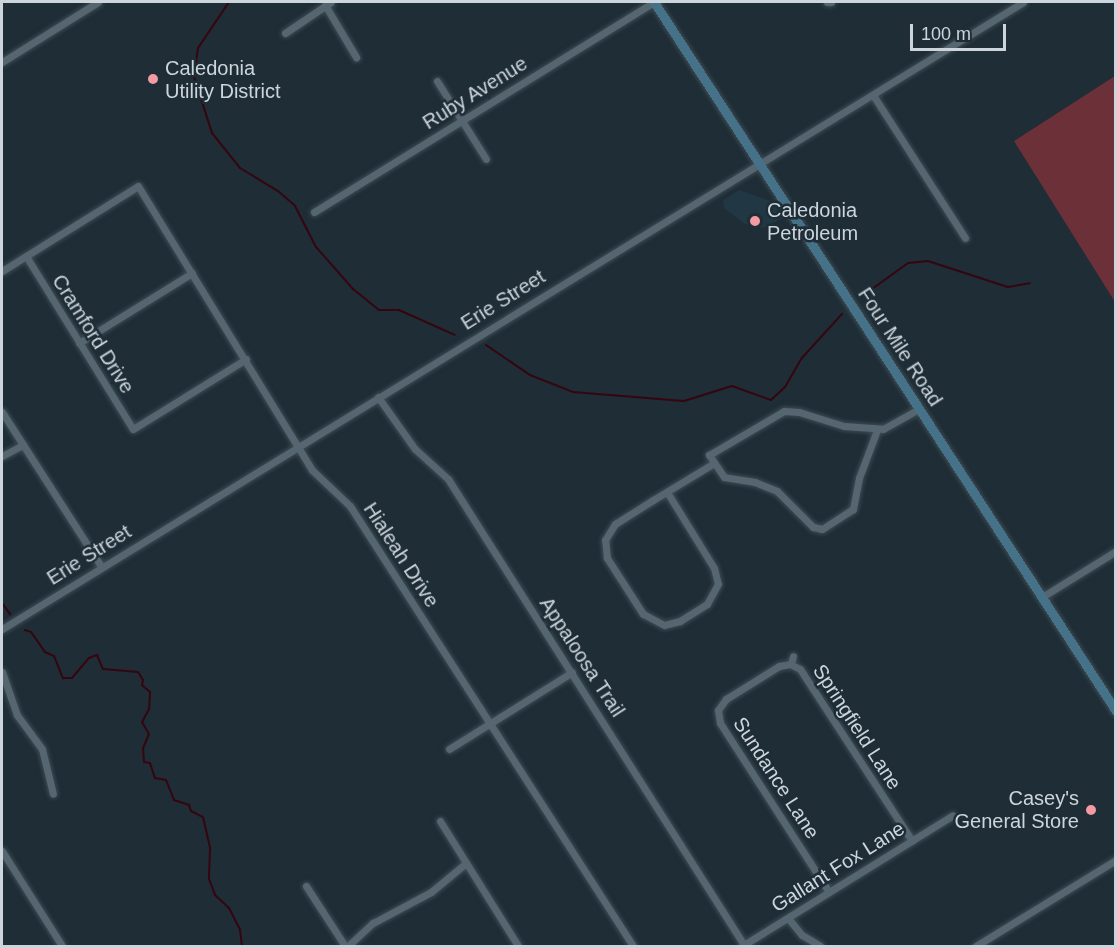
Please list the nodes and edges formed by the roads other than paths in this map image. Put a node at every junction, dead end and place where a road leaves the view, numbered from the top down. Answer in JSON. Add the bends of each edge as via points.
{"nodes":[{"id":1,"x":98,"y":2,"type":"edge"},
{"id":2,"x":654,"y":2,"type":"edge"},
{"id":3,"x":328,"y":3,"type":"edge"},
{"id":4,"x":1018,"y":3,"type":"edge"},
{"id":5,"x":285,"y":33,"type":"dead end"},
{"id":6,"x":356,"y":57,"type":"dead end"},
{"id":7,"x":2,"y":62,"type":"edge"},
{"id":8,"x":437,"y":81,"type":"dead end"},
{"id":9,"x":873,"y":95,"type":"junction"},
{"id":10,"x":462,"y":120,"type":"junction"},
{"id":11,"x":486,"y":159,"type":"dead end"},
{"id":12,"x":759,"y":162,"type":"junction"},
{"id":13,"x":314,"y":212,"type":"dead end"},
{"id":14,"x":965,"y":238,"type":"dead end"},
{"id":15,"x":26,"y":256,"type":"junction"},
{"id":16,"x":2,"y":271,"type":"edge"},
{"id":17,"x":192,"y":273,"type":"junction"},
{"id":18,"x":80,"y":343,"type":"junction"},
{"id":19,"x":246,"y":359,"type":"junction"},
{"id":20,"x":378,"y":397,"type":"junction"},
{"id":21,"x":919,"y":409,"type":"junction"},
{"id":22,"x":2,"y":412,"type":"edge"},
{"id":23,"x":878,"y":430,"type":"junction"},
{"id":24,"x":23,"y":445,"type":"junction"},
{"id":25,"x":298,"y":446,"type":"junction"},
{"id":26,"x":2,"y":456,"type":"edge"},
{"id":27,"x":714,"y":463,"type":"junction"},
{"id":28,"x":667,"y":492,"type":"junction"},
{"id":29,"x":1116,"y":551,"type":"edge"},
{"id":30,"x":101,"y":566,"type":"junction"},
{"id":31,"x":1042,"y":597,"type":"junction"},
{"id":32,"x":2,"y":629,"type":"edge"},
{"id":33,"x":794,"y":656,"type":"dead end"},
{"id":34,"x":791,"y":664,"type":"junction"},
{"id":35,"x":2,"y":672,"type":"edge"},
{"id":36,"x":572,"y":672,"type":"junction"},
{"id":37,"x":710,"y":708,"type":"dead end"},
{"id":38,"x":1115,"y":708,"type":"edge"},
{"id":39,"x":718,"y":710,"type":"junction"},
{"id":40,"x":490,"y":723,"type":"junction"},
{"id":41,"x":449,"y":749,"type":"dead end"},
{"id":42,"x":53,"y":794,"type":"dead end"},
{"id":43,"x":953,"y":815,"type":"dead end"},
{"id":44,"x":440,"y":821,"type":"dead end"},
{"id":45,"x":912,"y":841,"type":"junction"},
{"id":46,"x":2,"y":851,"type":"edge"},
{"id":47,"x":1116,"y":860,"type":"edge"},
{"id":48,"x":466,"y":863,"type":"junction"},
{"id":49,"x":306,"y":886,"type":"dead end"},
{"id":50,"x":829,"y":892,"type":"junction"},
{"id":51,"x":788,"y":918,"type":"junction"},
{"id":52,"x":62,"y":946,"type":"edge"},
{"id":53,"x":346,"y":946,"type":"edge"},
{"id":54,"x":518,"y":946,"type":"edge"},
{"id":55,"x":633,"y":946,"type":"edge"},
{"id":56,"x":743,"y":946,"type":"edge"},
{"id":57,"x":820,"y":946,"type":"edge"},
{"id":58,"x":976,"y":946,"type":"edge"}],
"edges":[{"from":1,"to":7,"type":"street"},
{"from":2,"to":10,"type":"street","name":"Ruby Avenue"},
{"from":2,"to":12,"type":"main road","name":"Four Mile Road"},
{"from":3,"to":5,"type":"street"},
{"from":3,"to":6,"type":"street"},
{"from":4,"to":9,"type":"street","name":"Erie Street"},
{"from":8,"to":10,"type":"street"},
{"from":9,"to":12,"type":"street","name":"Erie Street"},
{"from":9,"to":14,"type":"street"},
{"from":10,"to":11,"type":"street"},
{"from":10,"to":13,"type":"street","name":"Ruby Avenue"},
{"from":12,"to":20,"type":"street","name":"Erie Street"},
{"from":12,"to":21,"type":"main road","name":"Four Mile Road"},
{"from":15,"to":16,"type":"street"},
{"from":15,"to":17,"type":"street","name":"Hialeah Drive","via":[[138,186]]},
{"from":15,"to":18,"type":"street","name":"Cramford Drive"},
{"from":17,"to":18,"type":"street"},
{"from":17,"to":19,"type":"street","name":"Hialeah Drive"},
{"from":18,"to":19,"type":"street","name":"Cramford Drive","via":[[133,429]]},
{"from":19,"to":25,"type":"street","name":"Hialeah Drive"},
{"from":20,"to":25,"type":"street","name":"Erie Street"},
{"from":20,"to":36,"type":"street","name":"Appaloosa Trail","via":[[415,449],[448,479]]},
{"from":21,"to":23,"type":"street","via":[[890,428]]},
{"from":21,"to":31,"type":"main road","name":"Four Mile Road"},
{"from":22,"to":24,"type":"street"},
{"from":23,"to":27,"type":"street","via":[[784,411],[709,455]]},
{"from":23,"to":27,"type":"street","via":[[859,478],[853,509],[837,522],[817,529],[777,491],[755,482],[724,477]]},
{"from":24,"to":26,"type":"street"},
{"from":24,"to":30,"type":"street"},
{"from":25,"to":30,"type":"street","name":"Erie Street"},
{"from":25,"to":40,"type":"street","name":"Hialeah Drive","via":[[321,481],[350,506]]},
{"from":27,"to":28,"type":"street"},
{"from":28,"to":28,"type":"street","via":[[615,524],[605,546],[607,558],[644,614],[664,625],[680,621],[707,604],[718,584],[714,568]]},
{"from":29,"to":31,"type":"street"},
{"from":30,"to":32,"type":"street","name":"Erie Street"},
{"from":31,"to":38,"type":"main road","name":"Four Mile Road"},
{"from":33,"to":34,"type":"street"},
{"from":34,"to":39,"type":"street","via":[[726,699]]},
{"from":34,"to":45,"type":"street","name":"Springfield Lane","via":[[802,672]]},
{"from":35,"to":42,"type":"street","via":[[17,715],[42,749]]},
{"from":36,"to":40,"type":"street"},
{"from":36,"to":56,"type":"street","name":"Appaloosa Trail"},
{"from":37,"to":39,"type":"street"},
{"from":39,"to":50,"type":"street","name":"Sundance Lane","via":[[720,723]]},
{"from":40,"to":41,"type":"street"},
{"from":40,"to":55,"type":"street","name":"Hialeah Drive"},
{"from":43,"to":45,"type":"street","name":"Gallant Fox Lane"},
{"from":44,"to":48,"type":"street"},
{"from":45,"to":50,"type":"street","name":"Gallant Fox Lane"},
{"from":46,"to":52,"type":"street"},
{"from":47,"to":58,"type":"street"},
{"from":48,"to":53,"type":"street","via":[[431,892],[373,923]]},
{"from":48,"to":54,"type":"street"},
{"from":49,"to":53,"type":"street"},
{"from":50,"to":51,"type":"street","name":"Gallant Fox Lane"},
{"from":51,"to":56,"type":"street","name":"Gallant Fox Lane"},
{"from":51,"to":57,"type":"street","via":[[802,935]]}]}
